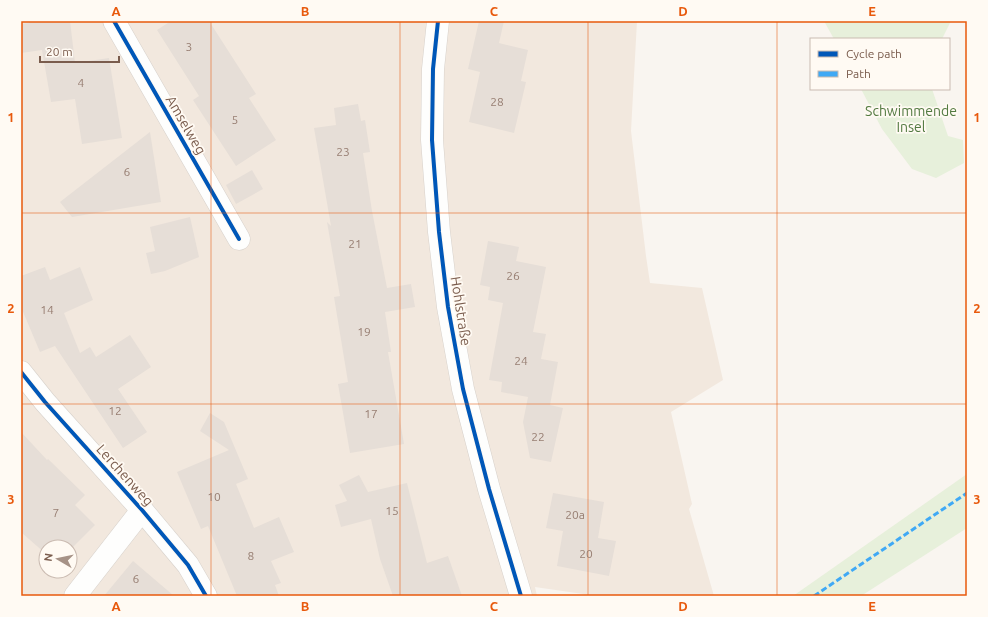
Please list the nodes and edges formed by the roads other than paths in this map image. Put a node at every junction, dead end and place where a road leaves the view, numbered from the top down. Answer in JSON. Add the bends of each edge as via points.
{"nodes":[{"id":1,"x":114,"y":21,"type":"edge"},
{"id":2,"x":438,"y":21,"type":"edge"},
{"id":3,"x":239,"y":239,"type":"dead end"},
{"id":4,"x":21,"y":372,"type":"edge"},
{"id":5,"x":142,"y":510,"type":"junction"},
{"id":6,"x":75,"y":596,"type":"edge"},
{"id":7,"x":206,"y":596,"type":"edge"},
{"id":8,"x":521,"y":596,"type":"edge"}],
"edges":[{"from":1,"to":3,"type":"street","name":"Amselweg"},
{"from":2,"to":8,"type":"street","name":"Hohlstraße","via":[[433,69],[432,140],[448,307],[463,389]]},
{"from":4,"to":5,"type":"street","name":"Lerchenweg"},
{"from":5,"to":6,"type":"street"},
{"from":5,"to":7,"type":"street","name":"Lerchenweg","via":[[188,565]]}]}
